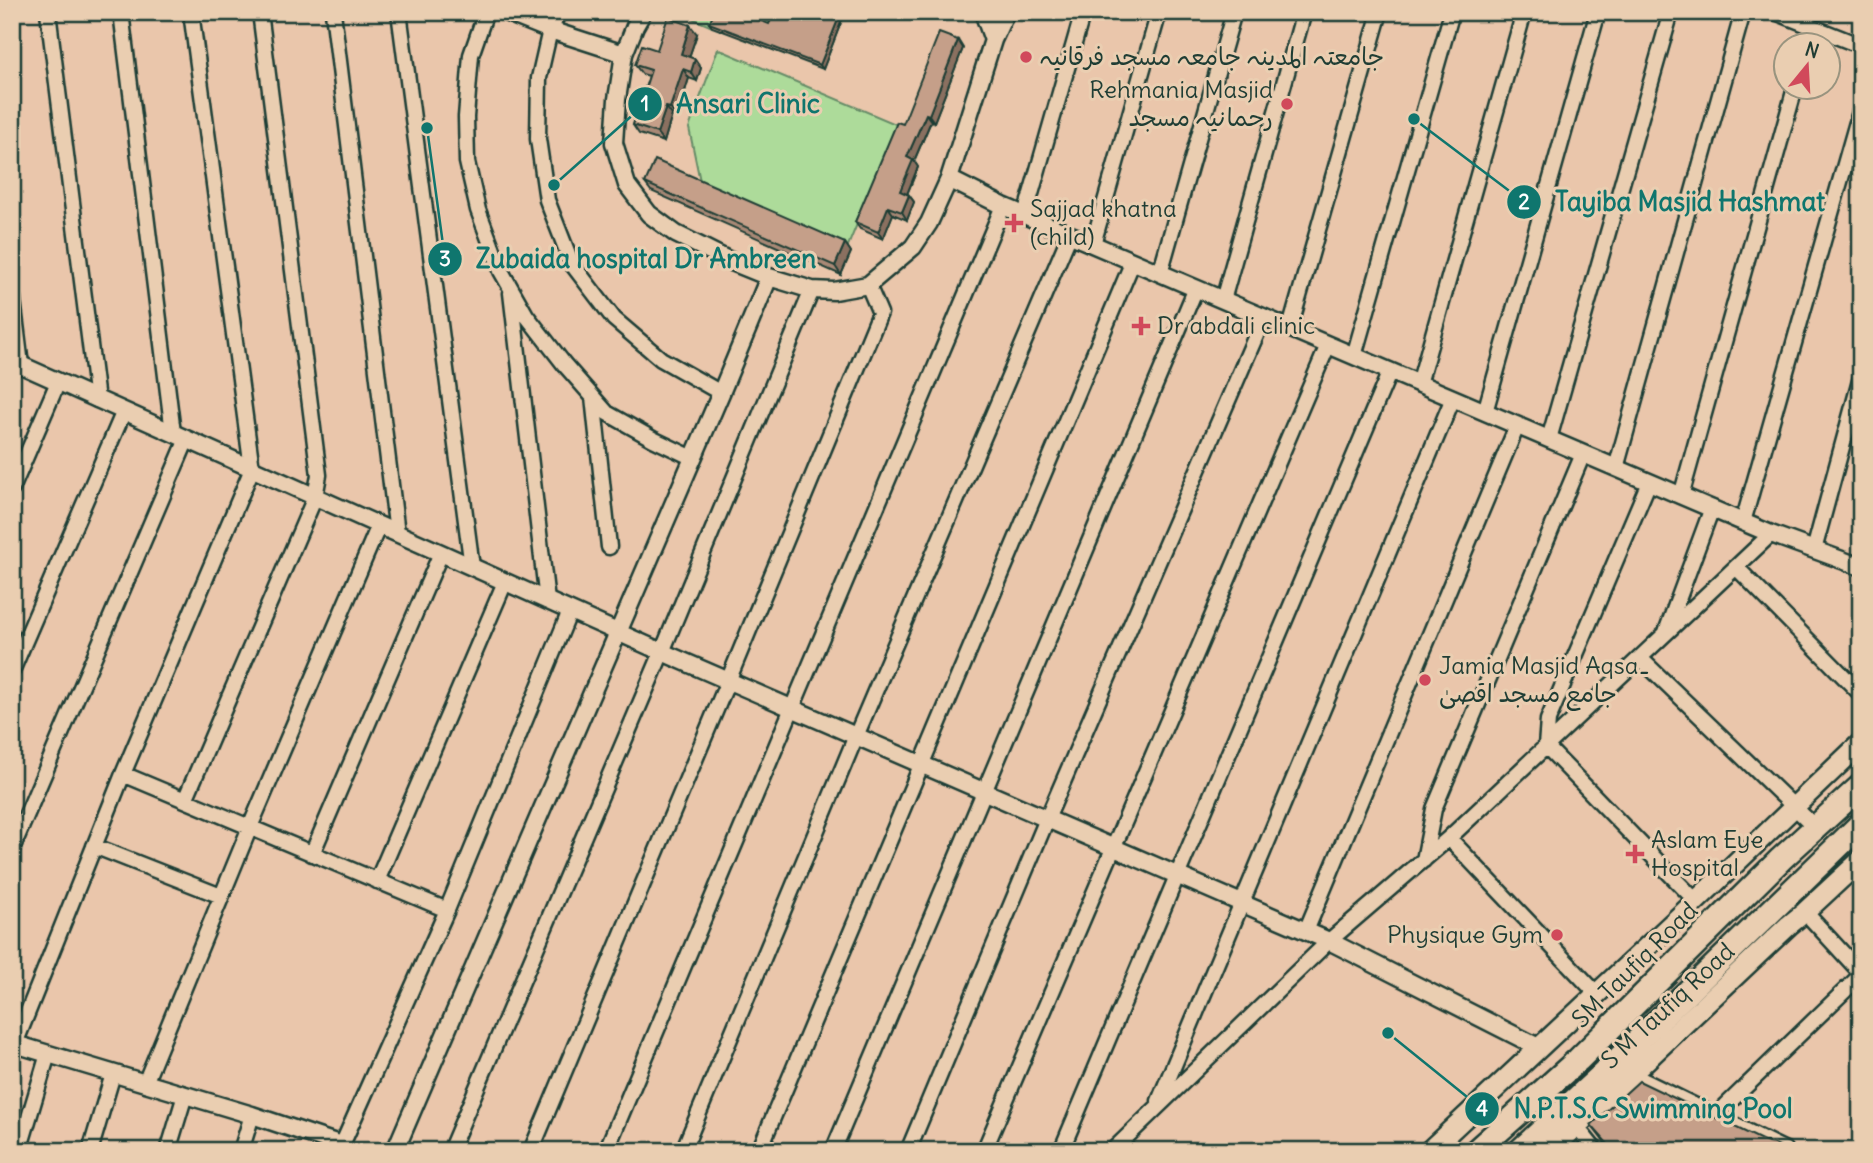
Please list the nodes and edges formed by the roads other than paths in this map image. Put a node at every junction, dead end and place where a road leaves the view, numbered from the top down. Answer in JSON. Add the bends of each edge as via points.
{"nodes":[{"id":1,"x":48,"y":12,"type":"edge"},
{"id":2,"x":121,"y":12,"type":"edge"},
{"id":3,"x":191,"y":12,"type":"edge"},
{"id":4,"x":260,"y":12,"type":"edge"},
{"id":5,"x":333,"y":12,"type":"edge"},
{"id":6,"x":399,"y":12,"type":"edge"},
{"id":7,"x":486,"y":12,"type":"edge"},
{"id":8,"x":505,"y":12,"type":"edge"},
{"id":9,"x":559,"y":12,"type":"edge"},
{"id":10,"x":643,"y":12,"type":"edge"},
{"id":11,"x":983,"y":12,"type":"edge"},
{"id":12,"x":1006,"y":12,"type":"edge"},
{"id":13,"x":1083,"y":12,"type":"edge"},
{"id":14,"x":1159,"y":12,"type":"edge"},
{"id":15,"x":1234,"y":12,"type":"edge"},
{"id":16,"x":1304,"y":12,"type":"edge"},
{"id":17,"x":1380,"y":12,"type":"edge"},
{"id":18,"x":1452,"y":12,"type":"edge"},
{"id":19,"x":1524,"y":12,"type":"edge"},
{"id":20,"x":1598,"y":12,"type":"edge"},
{"id":21,"x":1671,"y":12,"type":"edge"},
{"id":22,"x":1743,"y":12,"type":"edge"},
{"id":23,"x":1775,"y":12,"type":"edge"},
{"id":24,"x":1812,"y":27,"type":"junction"},
{"id":25,"x":550,"y":30,"type":"junction"},
{"id":26,"x":1811,"y":32,"type":"edge"},
{"id":27,"x":993,"y":40,"type":"junction"},
{"id":28,"x":1861,"y":46,"type":"edge"},
{"id":29,"x":624,"y":54,"type":"junction"},
{"id":30,"x":1791,"y":102,"type":"edge"},
{"id":31,"x":1861,"y":108,"type":"edge"},
{"id":32,"x":950,"y":179,"type":"junction"},
{"id":33,"x":1003,"y":206,"type":"junction"},
{"id":34,"x":1025,"y":215,"type":"junction"},
{"id":35,"x":1070,"y":234,"type":"junction"},
{"id":36,"x":1093,"y":244,"type":"junction"},
{"id":37,"x":1133,"y":261,"type":"junction"},
{"id":38,"x":1160,"y":273,"type":"junction"},
{"id":39,"x":769,"y":277,"type":"junction"},
{"id":40,"x":868,"y":285,"type":"junction"},
{"id":41,"x":510,"y":287,"type":"junction"},
{"id":42,"x":1196,"y":288,"type":"junction"},
{"id":43,"x":812,"y":290,"type":"junction"},
{"id":44,"x":12,"y":291,"type":"edge"},
{"id":45,"x":1223,"y":300,"type":"junction"},
{"id":46,"x":1264,"y":317,"type":"junction"},
{"id":47,"x":1290,"y":328,"type":"junction"},
{"id":48,"x":1328,"y":345,"type":"junction"},
{"id":49,"x":1354,"y":356,"type":"junction"},
{"id":50,"x":17,"y":363,"type":"edge"},
{"id":51,"x":1390,"y":371,"type":"junction"},
{"id":52,"x":1861,"y":377,"type":"edge"},
{"id":53,"x":58,"y":382,"type":"junction"},
{"id":54,"x":1419,"y":383,"type":"junction"},
{"id":55,"x":721,"y":393,"type":"junction"},
{"id":56,"x":593,"y":397,"type":"junction"},
{"id":57,"x":1453,"y":398,"type":"junction"},
{"id":58,"x":97,"y":400,"type":"junction"},
{"id":59,"x":124,"y":411,"type":"junction"},
{"id":60,"x":1485,"y":412,"type":"junction"},
{"id":61,"x":1517,"y":426,"type":"junction"},
{"id":62,"x":180,"y":436,"type":"junction"},
{"id":63,"x":1549,"y":439,"type":"junction"},
{"id":64,"x":1583,"y":454,"type":"junction"},
{"id":65,"x":693,"y":458,"type":"junction"},
{"id":66,"x":1616,"y":468,"type":"junction"},
{"id":67,"x":252,"y":469,"type":"junction"},
{"id":68,"x":1649,"y":482,"type":"junction"},
{"id":69,"x":12,"y":489,"type":"edge"},
{"id":70,"x":1681,"y":496,"type":"junction"},
{"id":71,"x":315,"y":497,"type":"junction"},
{"id":72,"x":1712,"y":508,"type":"junction"},
{"id":73,"x":1743,"y":522,"type":"junction"},
{"id":74,"x":379,"y":525,"type":"junction"},
{"id":75,"x":397,"y":533,"type":"junction"},
{"id":76,"x":1771,"y":534,"type":"junction"},
{"id":77,"x":609,"y":547,"type":"dead end"},
{"id":78,"x":1814,"y":550,"type":"junction"},
{"id":79,"x":441,"y":554,"type":"junction"},
{"id":80,"x":472,"y":567,"type":"junction"},
{"id":81,"x":1737,"y":567,"type":"junction"},
{"id":82,"x":1861,"y":567,"type":"edge"},
{"id":83,"x":505,"y":582,"type":"junction"},
{"id":84,"x":548,"y":601,"type":"junction"},
{"id":85,"x":570,"y":611,"type":"junction"},
{"id":86,"x":618,"y":632,"type":"junction"},
{"id":87,"x":1665,"y":634,"type":"junction"},
{"id":88,"x":662,"y":652,"type":"junction"},
{"id":89,"x":1640,"y":658,"type":"junction"},
{"id":90,"x":12,"y":671,"type":"edge"},
{"id":91,"x":728,"y":681,"type":"junction"},
{"id":92,"x":1861,"y":694,"type":"edge"},
{"id":93,"x":792,"y":708,"type":"junction"},
{"id":94,"x":856,"y":736,"type":"junction"},
{"id":95,"x":1861,"y":743,"type":"edge"},
{"id":96,"x":1546,"y":746,"type":"junction"},
{"id":97,"x":922,"y":764,"type":"junction"},
{"id":98,"x":123,"y":774,"type":"junction"},
{"id":99,"x":1861,"y":786,"type":"edge"},
{"id":100,"x":985,"y":792,"type":"junction"},
{"id":101,"x":185,"y":800,"type":"junction"},
{"id":102,"x":1795,"y":807,"type":"junction"},
{"id":103,"x":1047,"y":819,"type":"junction"},
{"id":104,"x":1861,"y":824,"type":"edge"},
{"id":105,"x":250,"y":827,"type":"junction"},
{"id":106,"x":1815,"y":827,"type":"junction"},
{"id":107,"x":1861,"y":835,"type":"edge"},
{"id":108,"x":1449,"y":838,"type":"junction"},
{"id":109,"x":94,"y":846,"type":"junction"},
{"id":110,"x":1112,"y":847,"type":"junction"},
{"id":111,"x":12,"y":849,"type":"edge"},
{"id":112,"x":312,"y":853,"type":"junction"},
{"id":113,"x":1829,"y":855,"type":"junction"},
{"id":114,"x":1424,"y":860,"type":"junction"},
{"id":115,"x":1861,"y":860,"type":"edge"},
{"id":116,"x":1177,"y":875,"type":"junction"},
{"id":117,"x":377,"y":881,"type":"junction"},
{"id":118,"x":221,"y":896,"type":"junction"},
{"id":119,"x":1696,"y":901,"type":"junction"},
{"id":120,"x":1241,"y":903,"type":"junction"},
{"id":121,"x":447,"y":910,"type":"junction"},
{"id":122,"x":1805,"y":912,"type":"junction"},
{"id":123,"x":1306,"y":931,"type":"junction"},
{"id":124,"x":1329,"y":941,"type":"junction"},
{"id":125,"x":1861,"y":974,"type":"edge"},
{"id":126,"x":1597,"y":994,"type":"junction"},
{"id":127,"x":13,"y":1045,"type":"edge"},
{"id":128,"x":1540,"y":1048,"type":"junction"},
{"id":129,"x":48,"y":1054,"type":"junction"},
{"id":130,"x":113,"y":1074,"type":"junction"},
{"id":131,"x":1630,"y":1074,"type":"junction"},
{"id":132,"x":145,"y":1083,"type":"junction"},
{"id":133,"x":185,"y":1095,"type":"junction"},
{"id":134,"x":1156,"y":1108,"type":"junction"},
{"id":135,"x":252,"y":1115,"type":"junction"},
{"id":136,"x":1715,"y":1116,"type":"junction"},
{"id":137,"x":1576,"y":1126,"type":"junction"},
{"id":138,"x":343,"y":1148,"type":"edge"},
{"id":139,"x":19,"y":1151,"type":"edge"},
{"id":140,"x":90,"y":1151,"type":"edge"},
{"id":141,"x":168,"y":1151,"type":"edge"},
{"id":142,"x":241,"y":1151,"type":"edge"},
{"id":143,"x":395,"y":1151,"type":"edge"},
{"id":144,"x":450,"y":1151,"type":"edge"},
{"id":145,"x":531,"y":1151,"type":"edge"},
{"id":146,"x":606,"y":1151,"type":"edge"},
{"id":147,"x":683,"y":1151,"type":"edge"},
{"id":148,"x":759,"y":1151,"type":"edge"},
{"id":149,"x":833,"y":1151,"type":"edge"},
{"id":150,"x":908,"y":1151,"type":"edge"},
{"id":151,"x":984,"y":1151,"type":"edge"},
{"id":152,"x":1061,"y":1151,"type":"edge"},
{"id":153,"x":1112,"y":1151,"type":"edge"},
{"id":154,"x":1429,"y":1151,"type":"edge"},
{"id":155,"x":1476,"y":1151,"type":"edge"},
{"id":156,"x":1520,"y":1151,"type":"edge"},
{"id":157,"x":1550,"y":1151,"type":"edge"},
{"id":158,"x":1596,"y":1151,"type":"edge"},
{"id":159,"x":1785,"y":1151,"type":"edge"}],
"edges":[{"from":1,"to":58,"type":"street"},
{"from":2,"to":62,"type":"street"},
{"from":3,"to":67,"type":"street"},
{"from":4,"to":71,"type":"street","via":[[318,475]]},
{"from":5,"to":75,"type":"street"},
{"from":6,"to":80,"type":"street"},
{"from":7,"to":41,"type":"street","via":[[471,55],[467,162],[478,210]]},
{"from":8,"to":25,"type":"street"},
{"from":9,"to":25,"type":"street"},
{"from":10,"to":29,"type":"street"},
{"from":11,"to":27,"type":"street"},
{"from":12,"to":27,"type":"street"},
{"from":13,"to":34,"type":"street"},
{"from":14,"to":36,"type":"street"},
{"from":15,"to":38,"type":"street"},
{"from":16,"to":45,"type":"street"},
{"from":17,"to":47,"type":"street"},
{"from":18,"to":49,"type":"street"},
{"from":19,"to":54,"type":"street"},
{"from":20,"to":60,"type":"street"},
{"from":21,"to":63,"type":"street"},
{"from":22,"to":66,"type":"street"},
{"from":23,"to":24,"type":"street"},
{"from":24,"to":26,"type":"street"},
{"from":24,"to":28,"type":"street"},
{"from":25,"to":29,"type":"street"},
{"from":25,"to":55,"type":"street","via":[[539,78],[538,139],[547,200],[572,264],[614,319],[662,359]]},
{"from":27,"to":32,"type":"street"},
{"from":29,"to":39,"type":"street","via":[[614,143],[626,185],[649,214],[676,234]]},
{"from":30,"to":70,"type":"street"},
{"from":31,"to":73,"type":"street"},
{"from":32,"to":33,"type":"street"},
{"from":32,"to":40,"type":"street","via":[[913,247]]},
{"from":33,"to":34,"type":"street"},
{"from":33,"to":93,"type":"street"},
{"from":34,"to":35,"type":"street"},
{"from":35,"to":36,"type":"street"},
{"from":35,"to":94,"type":"street"},
{"from":36,"to":37,"type":"street"},
{"from":37,"to":38,"type":"street"},
{"from":37,"to":97,"type":"street"},
{"from":38,"to":42,"type":"street"},
{"from":39,"to":43,"type":"street"},
{"from":39,"to":55,"type":"street"},
{"from":40,"to":43,"type":"street"},
{"from":40,"to":91,"type":"street","via":[[880,313]]},
{"from":41,"to":56,"type":"street"},
{"from":41,"to":84,"type":"street"},
{"from":42,"to":45,"type":"street"},
{"from":42,"to":100,"type":"street"},
{"from":43,"to":88,"type":"street"},
{"from":44,"to":50,"type":"street"},
{"from":45,"to":46,"type":"street"},
{"from":46,"to":47,"type":"street"},
{"from":46,"to":103,"type":"street"},
{"from":47,"to":48,"type":"street"},
{"from":48,"to":49,"type":"street"},
{"from":48,"to":110,"type":"street"},
{"from":49,"to":51,"type":"street"},
{"from":50,"to":53,"type":"street"},
{"from":51,"to":54,"type":"street"},
{"from":51,"to":116,"type":"street"},
{"from":52,"to":78,"type":"street"},
{"from":53,"to":58,"type":"street"},
{"from":53,"to":69,"type":"street"},
{"from":54,"to":57,"type":"street"},
{"from":55,"to":65,"type":"street"},
{"from":56,"to":65,"type":"street","via":[[607,413]]},
{"from":56,"to":77,"type":"street"},
{"from":57,"to":60,"type":"street"},
{"from":57,"to":120,"type":"street"},
{"from":58,"to":59,"type":"street"},
{"from":59,"to":62,"type":"street"},
{"from":59,"to":90,"type":"street"},
{"from":60,"to":61,"type":"street"},
{"from":61,"to":63,"type":"street"},
{"from":61,"to":123,"type":"street"},
{"from":62,"to":67,"type":"street"},
{"from":62,"to":111,"type":"street"},
{"from":63,"to":64,"type":"street"},
{"from":64,"to":66,"type":"street"},
{"from":64,"to":114,"type":"street","via":[[1434,809]]},
{"from":65,"to":86,"type":"street"},
{"from":66,"to":68,"type":"street"},
{"from":67,"to":71,"type":"street"},
{"from":67,"to":98,"type":"street"},
{"from":68,"to":70,"type":"street"},
{"from":68,"to":96,"type":"street","via":[[1548,720]]},
{"from":70,"to":72,"type":"street"},
{"from":71,"to":74,"type":"street"},
{"from":71,"to":101,"type":"street"},
{"from":72,"to":73,"type":"street"},
{"from":72,"to":87,"type":"street"},
{"from":73,"to":76,"type":"street"},
{"from":74,"to":75,"type":"street"},
{"from":74,"to":105,"type":"street"},
{"from":75,"to":79,"type":"street"},
{"from":76,"to":78,"type":"street"},
{"from":76,"to":81,"type":"street"},
{"from":78,"to":82,"type":"street"},
{"from":79,"to":80,"type":"street"},
{"from":79,"to":112,"type":"street"},
{"from":80,"to":83,"type":"street"},
{"from":81,"to":87,"type":"street"},
{"from":81,"to":92,"type":"street"},
{"from":83,"to":84,"type":"street"},
{"from":83,"to":117,"type":"street"},
{"from":84,"to":85,"type":"street"},
{"from":85,"to":86,"type":"street"},
{"from":85,"to":121,"type":"street"},
{"from":86,"to":88,"type":"street"},
{"from":86,"to":143,"type":"street"},
{"from":87,"to":89,"type":"street"},
{"from":88,"to":91,"type":"street"},
{"from":88,"to":144,"type":"street"},
{"from":89,"to":96,"type":"street"},
{"from":89,"to":102,"type":"street"},
{"from":91,"to":93,"type":"street"},
{"from":91,"to":145,"type":"street"},
{"from":93,"to":94,"type":"street"},
{"from":93,"to":146,"type":"street"},
{"from":94,"to":97,"type":"street"},
{"from":94,"to":147,"type":"street"},
{"from":95,"to":102,"type":"main road"},
{"from":96,"to":108,"type":"street"},
{"from":96,"to":119,"type":"street"},
{"from":97,"to":100,"type":"street"},
{"from":97,"to":148,"type":"street"},
{"from":98,"to":101,"type":"street"},
{"from":98,"to":109,"type":"street"},
{"from":99,"to":106,"type":"highway","name":"SM Taufiq Road"},
{"from":100,"to":103,"type":"street"},
{"from":100,"to":149,"type":"street"},
{"from":101,"to":105,"type":"street"},
{"from":102,"to":106,"type":"street"},
{"from":102,"to":119,"type":"main road"},
{"from":103,"to":110,"type":"street"},
{"from":103,"to":150,"type":"street"},
{"from":104,"to":113,"type":"highway"},
{"from":105,"to":112,"type":"street"},
{"from":105,"to":118,"type":"street"},
{"from":106,"to":155,"type":"highway","name":"SM Taufiq Road","via":[[1578,1059]]},
{"from":107,"to":113,"type":"highway"},
{"from":108,"to":114,"type":"street"},
{"from":108,"to":126,"type":"street"},
{"from":109,"to":118,"type":"street"},
{"from":109,"to":127,"type":"street"},
{"from":110,"to":116,"type":"street"},
{"from":110,"to":151,"type":"street"},
{"from":112,"to":117,"type":"street"},
{"from":113,"to":156,"type":"highway"},
{"from":114,"to":124,"type":"street"},
{"from":115,"to":122,"type":"main road","name":"S M Taufiq Road"},
{"from":116,"to":120,"type":"street"},
{"from":116,"to":152,"type":"street"},
{"from":117,"to":121,"type":"street"},
{"from":118,"to":132,"type":"street"},
{"from":119,"to":126,"type":"main road"},
{"from":120,"to":123,"type":"street"},
{"from":120,"to":134,"type":"street"},
{"from":121,"to":138,"type":"street"},
{"from":122,"to":125,"type":"street"},
{"from":122,"to":131,"type":"main road","name":"S M Taufiq Road"},
{"from":123,"to":124,"type":"street"},
{"from":124,"to":128,"type":"street"},
{"from":124,"to":134,"type":"street"},
{"from":125,"to":136,"type":"street"},
{"from":126,"to":128,"type":"main road"},
{"from":127,"to":129,"type":"street"},
{"from":128,"to":154,"type":"main road"},
{"from":129,"to":130,"type":"street"},
{"from":129,"to":139,"type":"street"},
{"from":130,"to":132,"type":"street"},
{"from":130,"to":140,"type":"street"},
{"from":131,"to":136,"type":"street"},
{"from":131,"to":137,"type":"main road","name":"S M Taufiq Road"},
{"from":132,"to":133,"type":"street"},
{"from":133,"to":135,"type":"street"},
{"from":133,"to":141,"type":"street"},
{"from":134,"to":153,"type":"street"},
{"from":135,"to":138,"type":"street"},
{"from":135,"to":142,"type":"street"},
{"from":136,"to":159,"type":"street"},
{"from":137,"to":157,"type":"main road","name":"S M Taufiq Road"},
{"from":137,"to":158,"type":"street"}]}
